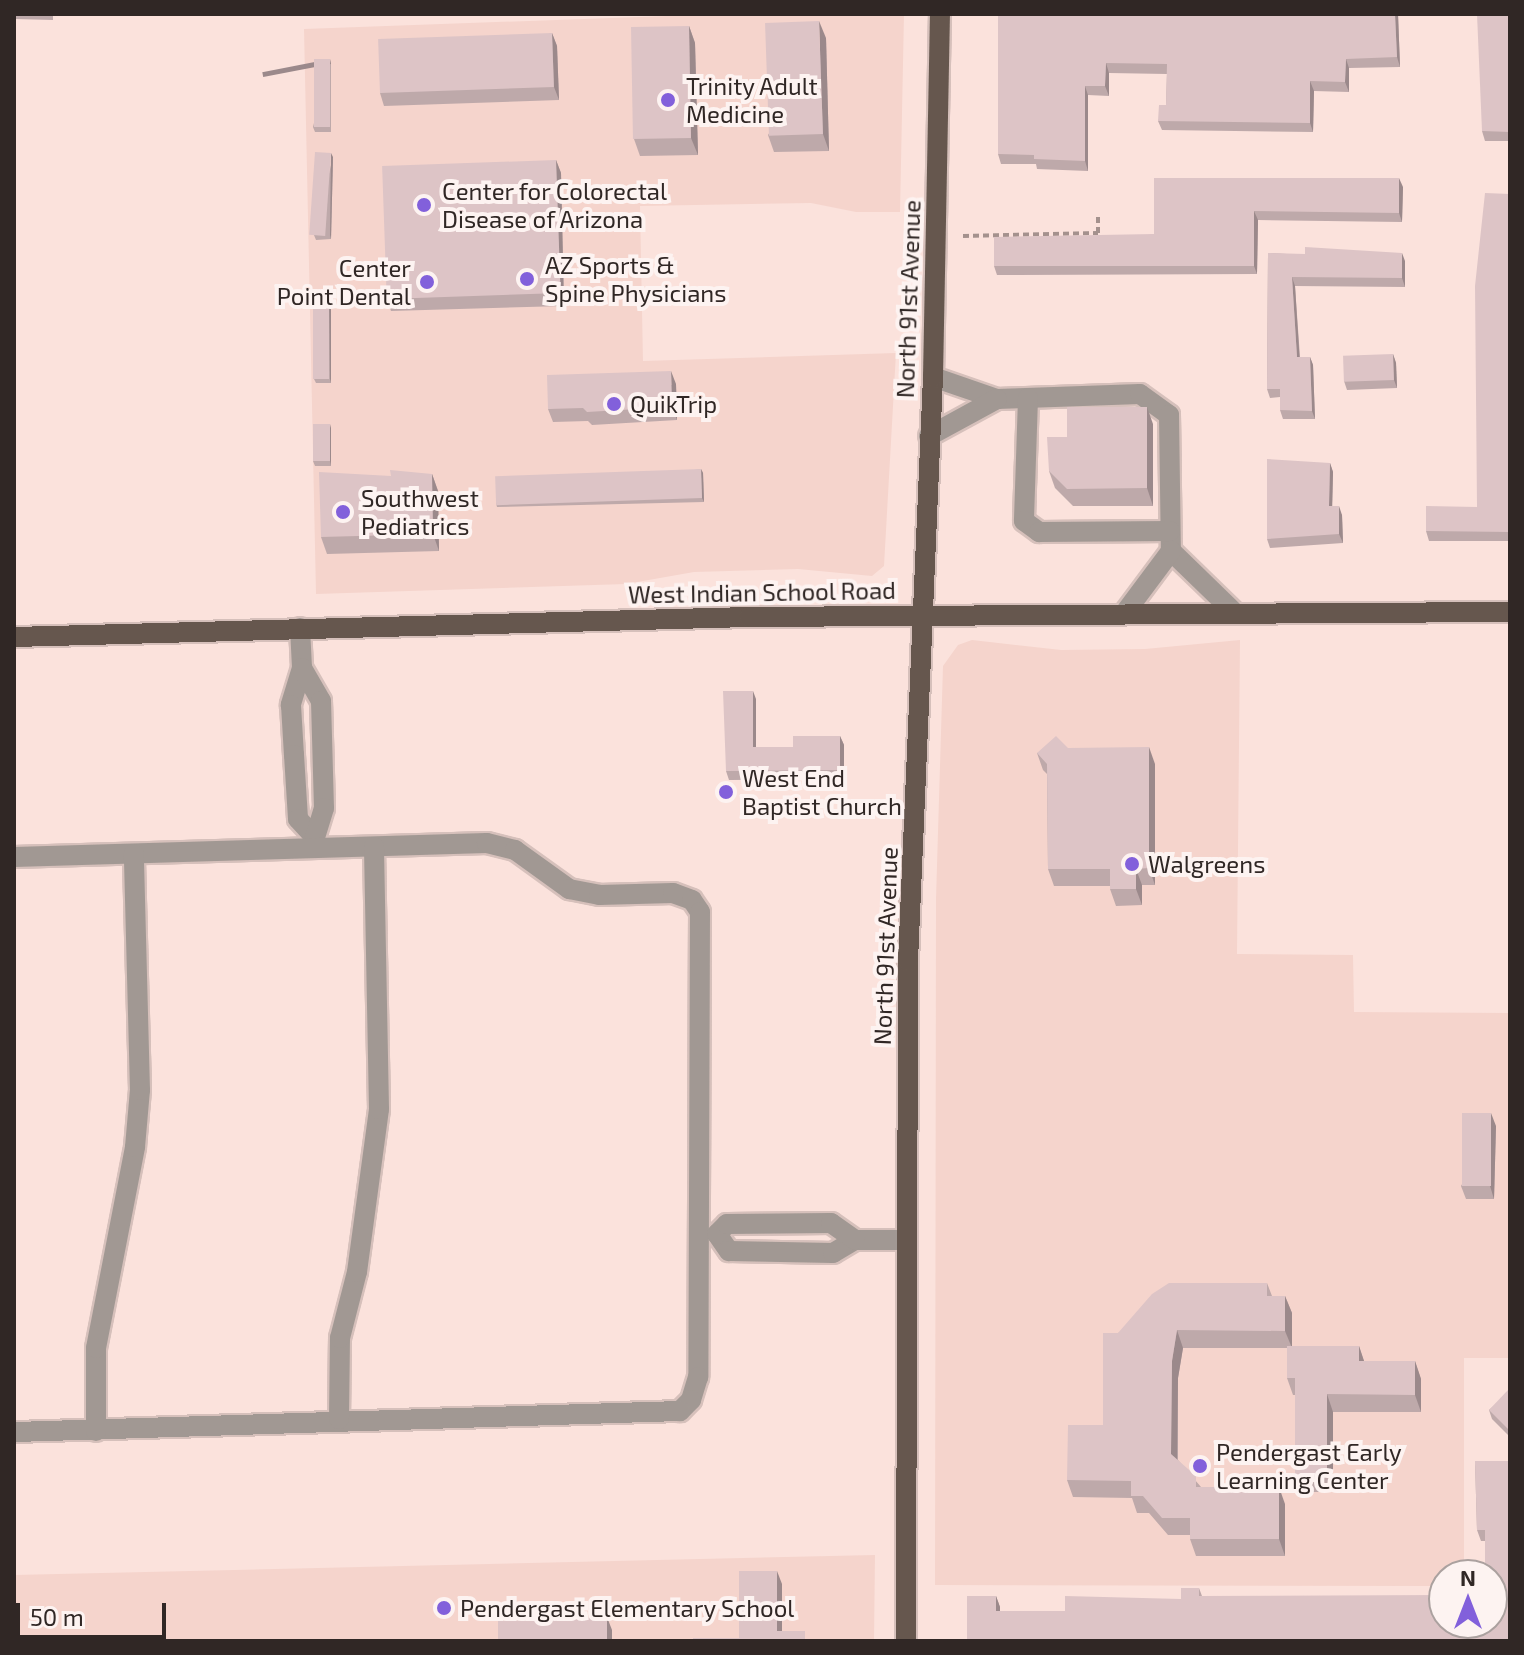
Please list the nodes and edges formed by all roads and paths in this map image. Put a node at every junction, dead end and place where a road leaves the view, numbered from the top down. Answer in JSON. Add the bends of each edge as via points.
{"nodes":[{"id":1,"x":940,"y":14,"type":"edge"},
{"id":2,"x":1098,"y":215,"type":"dead end"},
{"id":3,"x":963,"y":236,"type":"dead end"},
{"id":4,"x":933,"y":377,"type":"junction"},
{"id":5,"x":1028,"y":398,"type":"junction"},
{"id":6,"x":997,"y":399,"type":"junction"},
{"id":7,"x":929,"y":436,"type":"junction"},
{"id":8,"x":1171,"y":541,"type":"junction"},
{"id":9,"x":1233,"y":611,"type":"junction"},
{"id":10,"x":1510,"y":612,"type":"edge"},
{"id":11,"x":1124,"y":614,"type":"junction"},
{"id":12,"x":921,"y":615,"type":"junction"},
{"id":13,"x":300,"y":628,"type":"junction"},
{"id":14,"x":14,"y":637,"type":"edge"},
{"id":15,"x":302,"y":668,"type":"junction"},
{"id":16,"x":323,"y":753,"type":"junction"},
{"id":17,"x":294,"y":755,"type":"junction"},
{"id":18,"x":313,"y":842,"type":"junction"},
{"id":19,"x":374,"y":847,"type":"junction"},
{"id":20,"x":134,"y":854,"type":"junction"},
{"id":21,"x":14,"y":857,"type":"edge"},
{"id":22,"x":696,"y":1233,"type":"junction"},
{"id":23,"x":717,"y":1234,"type":"junction"},
{"id":24,"x":855,"y":1240,"type":"junction"},
{"id":25,"x":907,"y":1240,"type":"junction"},
{"id":26,"x":339,"y":1419,"type":"junction"},
{"id":27,"x":96,"y":1431,"type":"junction"},
{"id":28,"x":14,"y":1432,"type":"edge"},
{"id":29,"x":906,"y":1641,"type":"edge"}],
"edges":[{"from":1,"to":4,"type":"main road","name":"North 91st Avenue"},
{"from":2,"to":3,"type":"path","via":[[1098,233]]},
{"from":4,"to":6,"type":"street"},
{"from":4,"to":7,"type":"main road","name":"North 91st Avenue"},
{"from":5,"to":6,"type":"street"},
{"from":5,"to":8,"type":"street","via":[[1140,394],[1169,415]]},
{"from":5,"to":8,"type":"street","via":[[1024,521],[1039,532]]},
{"from":6,"to":7,"type":"street"},
{"from":7,"to":12,"type":"main road","name":"North 91st Avenue"},
{"from":8,"to":9,"type":"street"},
{"from":8,"to":11,"type":"street"},
{"from":9,"to":10,"type":"main road","name":"West Indian School Road"},
{"from":9,"to":11,"type":"main road","name":"West Indian School Road"},
{"from":11,"to":12,"type":"main road","name":"West Indian School Road"},
{"from":12,"to":13,"type":"main road","name":"West Indian School Road"},
{"from":12,"to":25,"type":"main road","name":"North 91st Avenue","via":[[908,961]]},
{"from":13,"to":14,"type":"main road","name":"West Indian School Road"},
{"from":13,"to":15,"type":"street"},
{"from":15,"to":16,"type":"street","via":[[321,701]]},
{"from":15,"to":17,"type":"street","via":[[291,705]]},
{"from":16,"to":17,"type":"street"},
{"from":16,"to":18,"type":"street","via":[[324,808]]},
{"from":17,"to":18,"type":"street","via":[[298,819]]},
{"from":18,"to":19,"type":"street"},
{"from":18,"to":20,"type":"street"},
{"from":19,"to":22,"type":"street","via":[[487,843],[515,850],[569,889],[599,895],[673,893],[692,900],[700,912]]},
{"from":19,"to":26,"type":"street","via":[[379,1109],[357,1272],[340,1338]]},
{"from":20,"to":21,"type":"street"},
{"from":20,"to":27,"type":"street","via":[[140,1090],[135,1147],[96,1348]]},
{"from":22,"to":23,"type":"street"},
{"from":22,"to":26,"type":"street","via":[[698,1377],[691,1400],[680,1411]]},
{"from":23,"to":24,"type":"street","via":[[727,1224],[831,1223]]},
{"from":23,"to":24,"type":"street","via":[[729,1251],[833,1253]]},
{"from":24,"to":25,"type":"street"},
{"from":25,"to":29,"type":"main road","name":"North 91st Avenue"},
{"from":26,"to":27,"type":"street"},
{"from":27,"to":28,"type":"street"}]}
